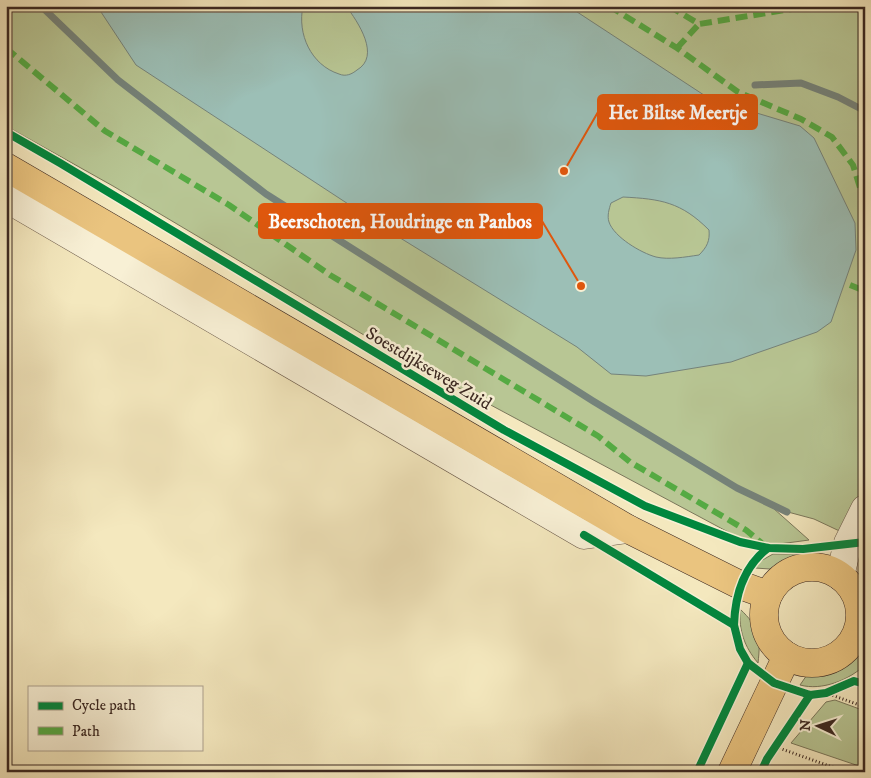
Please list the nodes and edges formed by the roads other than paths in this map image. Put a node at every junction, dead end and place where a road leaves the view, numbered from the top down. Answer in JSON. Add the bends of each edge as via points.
{"nodes":[{"id":1,"x":6,"y":167,"type":"edge"},
{"id":2,"x":6,"y":198,"type":"edge"},
{"id":3,"x":865,"y":509,"type":"edge"},
{"id":4,"x":628,"y":529,"type":"junction"},
{"id":5,"x":840,"y":576,"type":"junction"},
{"id":6,"x":768,"y":595,"type":"junction"},
{"id":7,"x":862,"y":622,"type":"edge"},
{"id":8,"x":787,"y":656,"type":"junction"},
{"id":9,"x":732,"y":772,"type":"edge"}],
"edges":[{"from":1,"to":4,"type":"main road"},
{"from":2,"to":4,"type":"street","via":[[584,535]]},
{"from":3,"to":5,"type":"street","via":[[848,543]]},
{"from":4,"to":6,"type":"main road","via":[[735,583]]},
{"from":5,"to":6,"type":"main road","via":[[827,569],[799,568],[786,574]]},
{"from":5,"to":7,"type":"main road","via":[[856,598]]},
{"from":6,"to":8,"type":"main road","via":[[764,608],[768,635]]},
{"from":7,"to":8,"type":"main road","via":[[853,640],[830,659],[816,663],[801,662]]},
{"from":8,"to":9,"type":"main road"}]}
